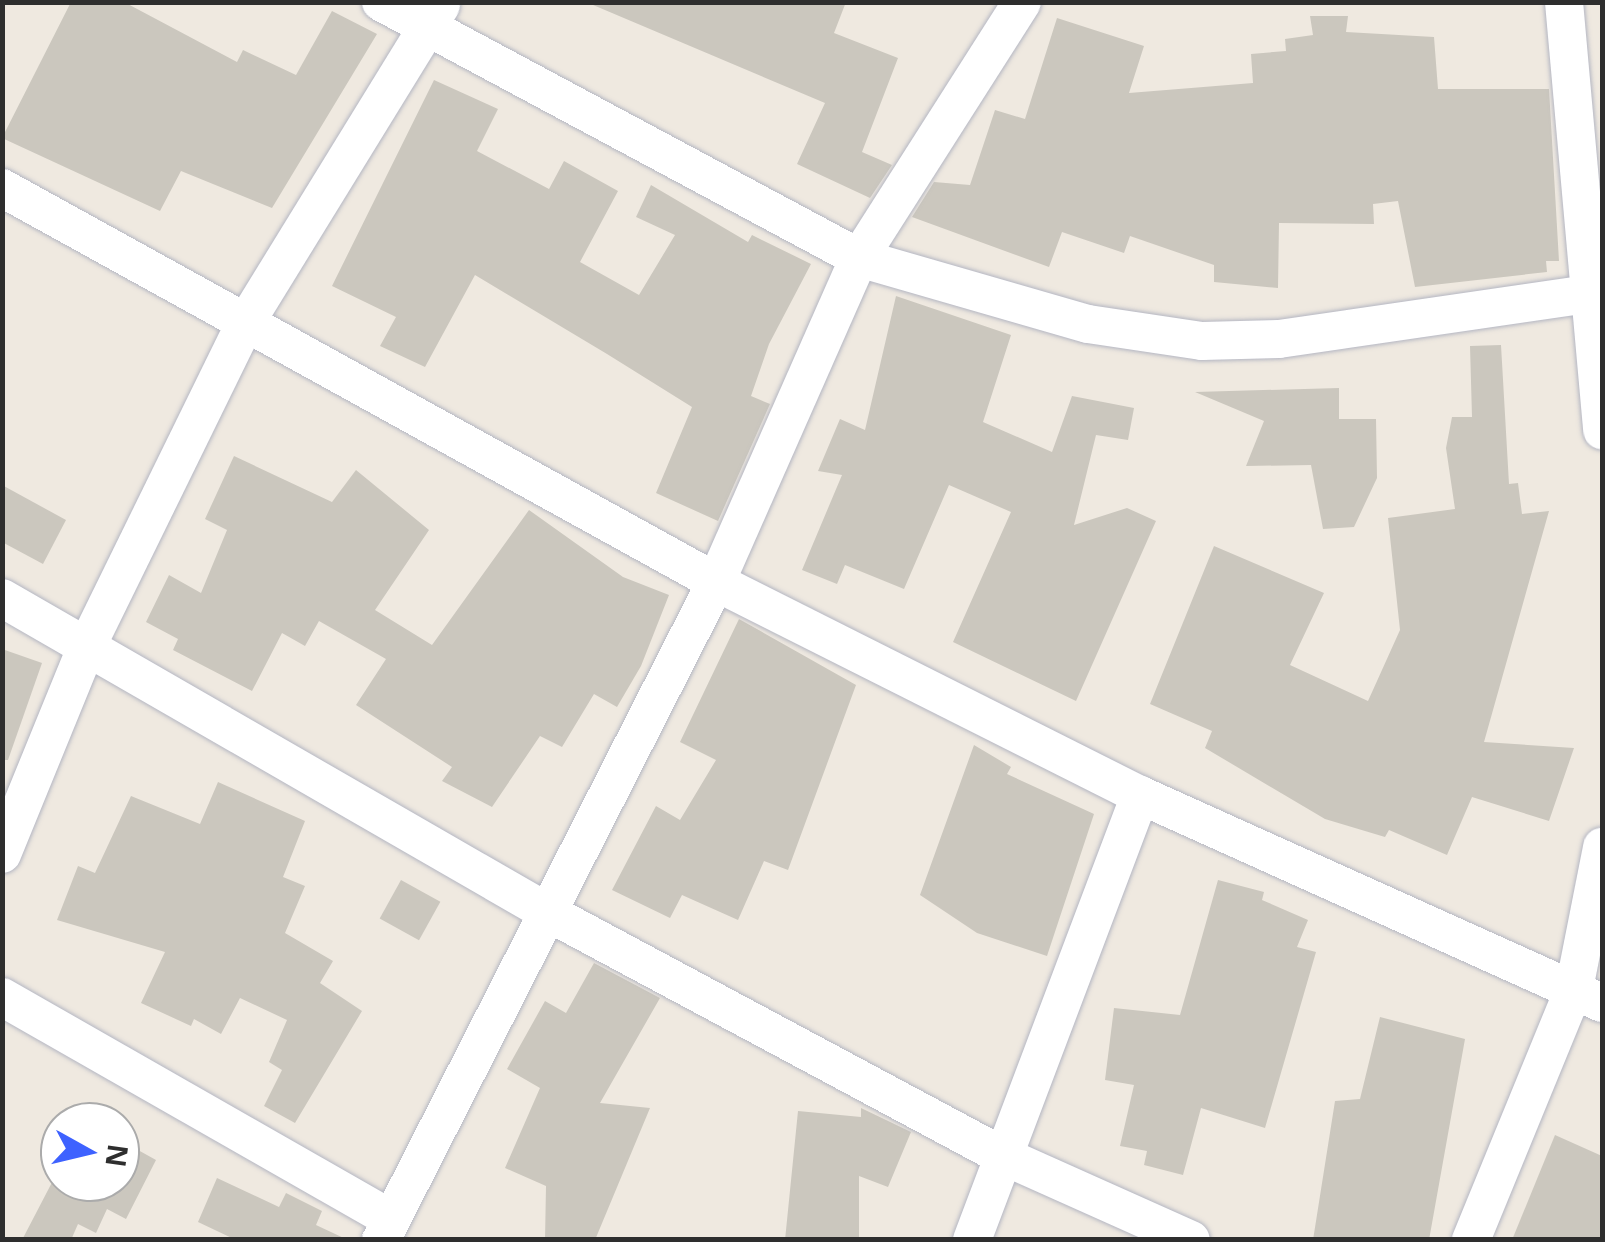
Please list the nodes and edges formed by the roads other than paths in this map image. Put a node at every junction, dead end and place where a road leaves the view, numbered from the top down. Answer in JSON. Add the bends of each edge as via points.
{"nodes":[{"id":1,"x":381,"y":2,"type":"edge"},
{"id":2,"x":1022,"y":2,"type":"edge"},
{"id":3,"x":1554,"y":3,"type":"edge"},
{"id":4,"x":437,"y":14,"type":"edge"},
{"id":5,"x":2,"y":188,"type":"edge"},
{"id":6,"x":859,"y":258,"type":"junction"},
{"id":7,"x":1593,"y":295,"type":"edge"},
{"id":8,"x":246,"y":322,"type":"junction"},
{"id":9,"x":1602,"y":430,"type":"edge"},
{"id":10,"x":716,"y":582,"type":"junction"},
{"id":11,"x":2,"y":598,"type":"edge"},
{"id":12,"x":86,"y":648,"type":"junction"},
{"id":13,"x":1140,"y":795,"type":"junction"},
{"id":14,"x":1602,"y":847,"type":"edge"},
{"id":15,"x":2,"y":854,"type":"edge"},
{"id":16,"x":547,"y":912,"type":"junction"},
{"id":17,"x":1588,"y":996,"type":"edge"},
{"id":18,"x":2,"y":997,"type":"edge"},
{"id":19,"x":999,"y":1154,"type":"junction"},
{"id":20,"x":386,"y":1229,"type":"edge"},
{"id":21,"x":972,"y":1240,"type":"edge"},
{"id":22,"x":1191,"y":1240,"type":"edge"},
{"id":23,"x":1471,"y":1240,"type":"edge"}],
"edges":[{"from":1,"to":4,"type":"street"},
{"from":2,"to":6,"type":"street"},
{"from":3,"to":7,"type":"street"},
{"from":4,"to":6,"type":"street"},
{"from":4,"to":8,"type":"street"},
{"from":5,"to":8,"type":"street"},
{"from":6,"to":7,"type":"street","via":[[1088,324],[1202,342]]},
{"from":6,"to":10,"type":"street"},
{"from":7,"to":9,"type":"street"},
{"from":8,"to":10,"type":"street"},
{"from":8,"to":12,"type":"street"},
{"from":10,"to":13,"type":"street"},
{"from":10,"to":16,"type":"street"},
{"from":11,"to":12,"type":"street"},
{"from":12,"to":15,"type":"street"},
{"from":12,"to":16,"type":"street"},
{"from":13,"to":17,"type":"street"},
{"from":13,"to":19,"type":"street"},
{"from":14,"to":17,"type":"street"},
{"from":16,"to":19,"type":"street"},
{"from":16,"to":20,"type":"street"},
{"from":17,"to":23,"type":"street"},
{"from":18,"to":20,"type":"street"},
{"from":19,"to":21,"type":"street"},
{"from":19,"to":22,"type":"street"}]}
